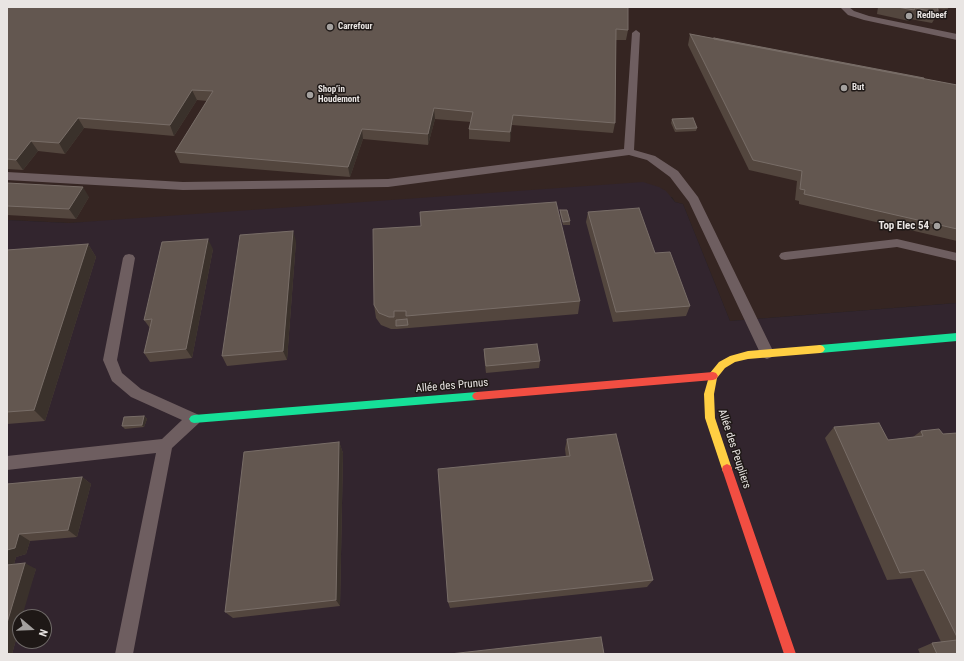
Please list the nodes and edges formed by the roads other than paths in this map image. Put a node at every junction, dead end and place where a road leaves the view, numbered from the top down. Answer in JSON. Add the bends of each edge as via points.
{"nodes":[{"id":1,"x":844,"y":7,"type":"edge"},
{"id":2,"x":636,"y":33,"type":"dead end"},
{"id":3,"x":957,"y":37,"type":"edge"},
{"id":4,"x":629,"y":152,"type":"junction"},
{"id":5,"x":7,"y":176,"type":"edge"},
{"id":6,"x":785,"y":256,"type":"dead end"},
{"id":7,"x":957,"y":257,"type":"edge"},
{"id":8,"x":129,"y":258,"type":"dead end"},
{"id":9,"x":957,"y":337,"type":"edge"},
{"id":10,"x":767,"y":353,"type":"junction"},
{"id":11,"x":713,"y":376,"type":"junction"},
{"id":12,"x":194,"y":419,"type":"junction"},
{"id":13,"x":165,"y":445,"type":"junction"},
{"id":14,"x":7,"y":463,"type":"edge"},
{"id":15,"x":124,"y":654,"type":"edge"},
{"id":16,"x":790,"y":654,"type":"edge"}],
"edges":[{"from":1,"to":3,"type":"lane","via":[[851,13],[867,18]]},
{"from":2,"to":4,"type":"lane"},
{"from":4,"to":5,"type":"lane","via":[[388,183],[183,186]]},
{"from":4,"to":10,"type":"lane","via":[[651,158],[674,174],[694,200]]},
{"from":6,"to":7,"type":"lane","via":[[897,242]]},
{"from":8,"to":12,"type":"lane","via":[[110,360],[117,377],[136,393]]},
{"from":9,"to":10,"type":"street"},
{"from":10,"to":11,"type":"street","via":[[733,359],[722,365]]},
{"from":11,"to":12,"type":"street","name":"Allée des Prunus"},
{"from":11,"to":16,"type":"street","name":"Allée des Peupliers","via":[[709,394],[710,418]]},
{"from":12,"to":13,"type":"lane"},
{"from":13,"to":14,"type":"lane"},
{"from":13,"to":15,"type":"lane"}]}
